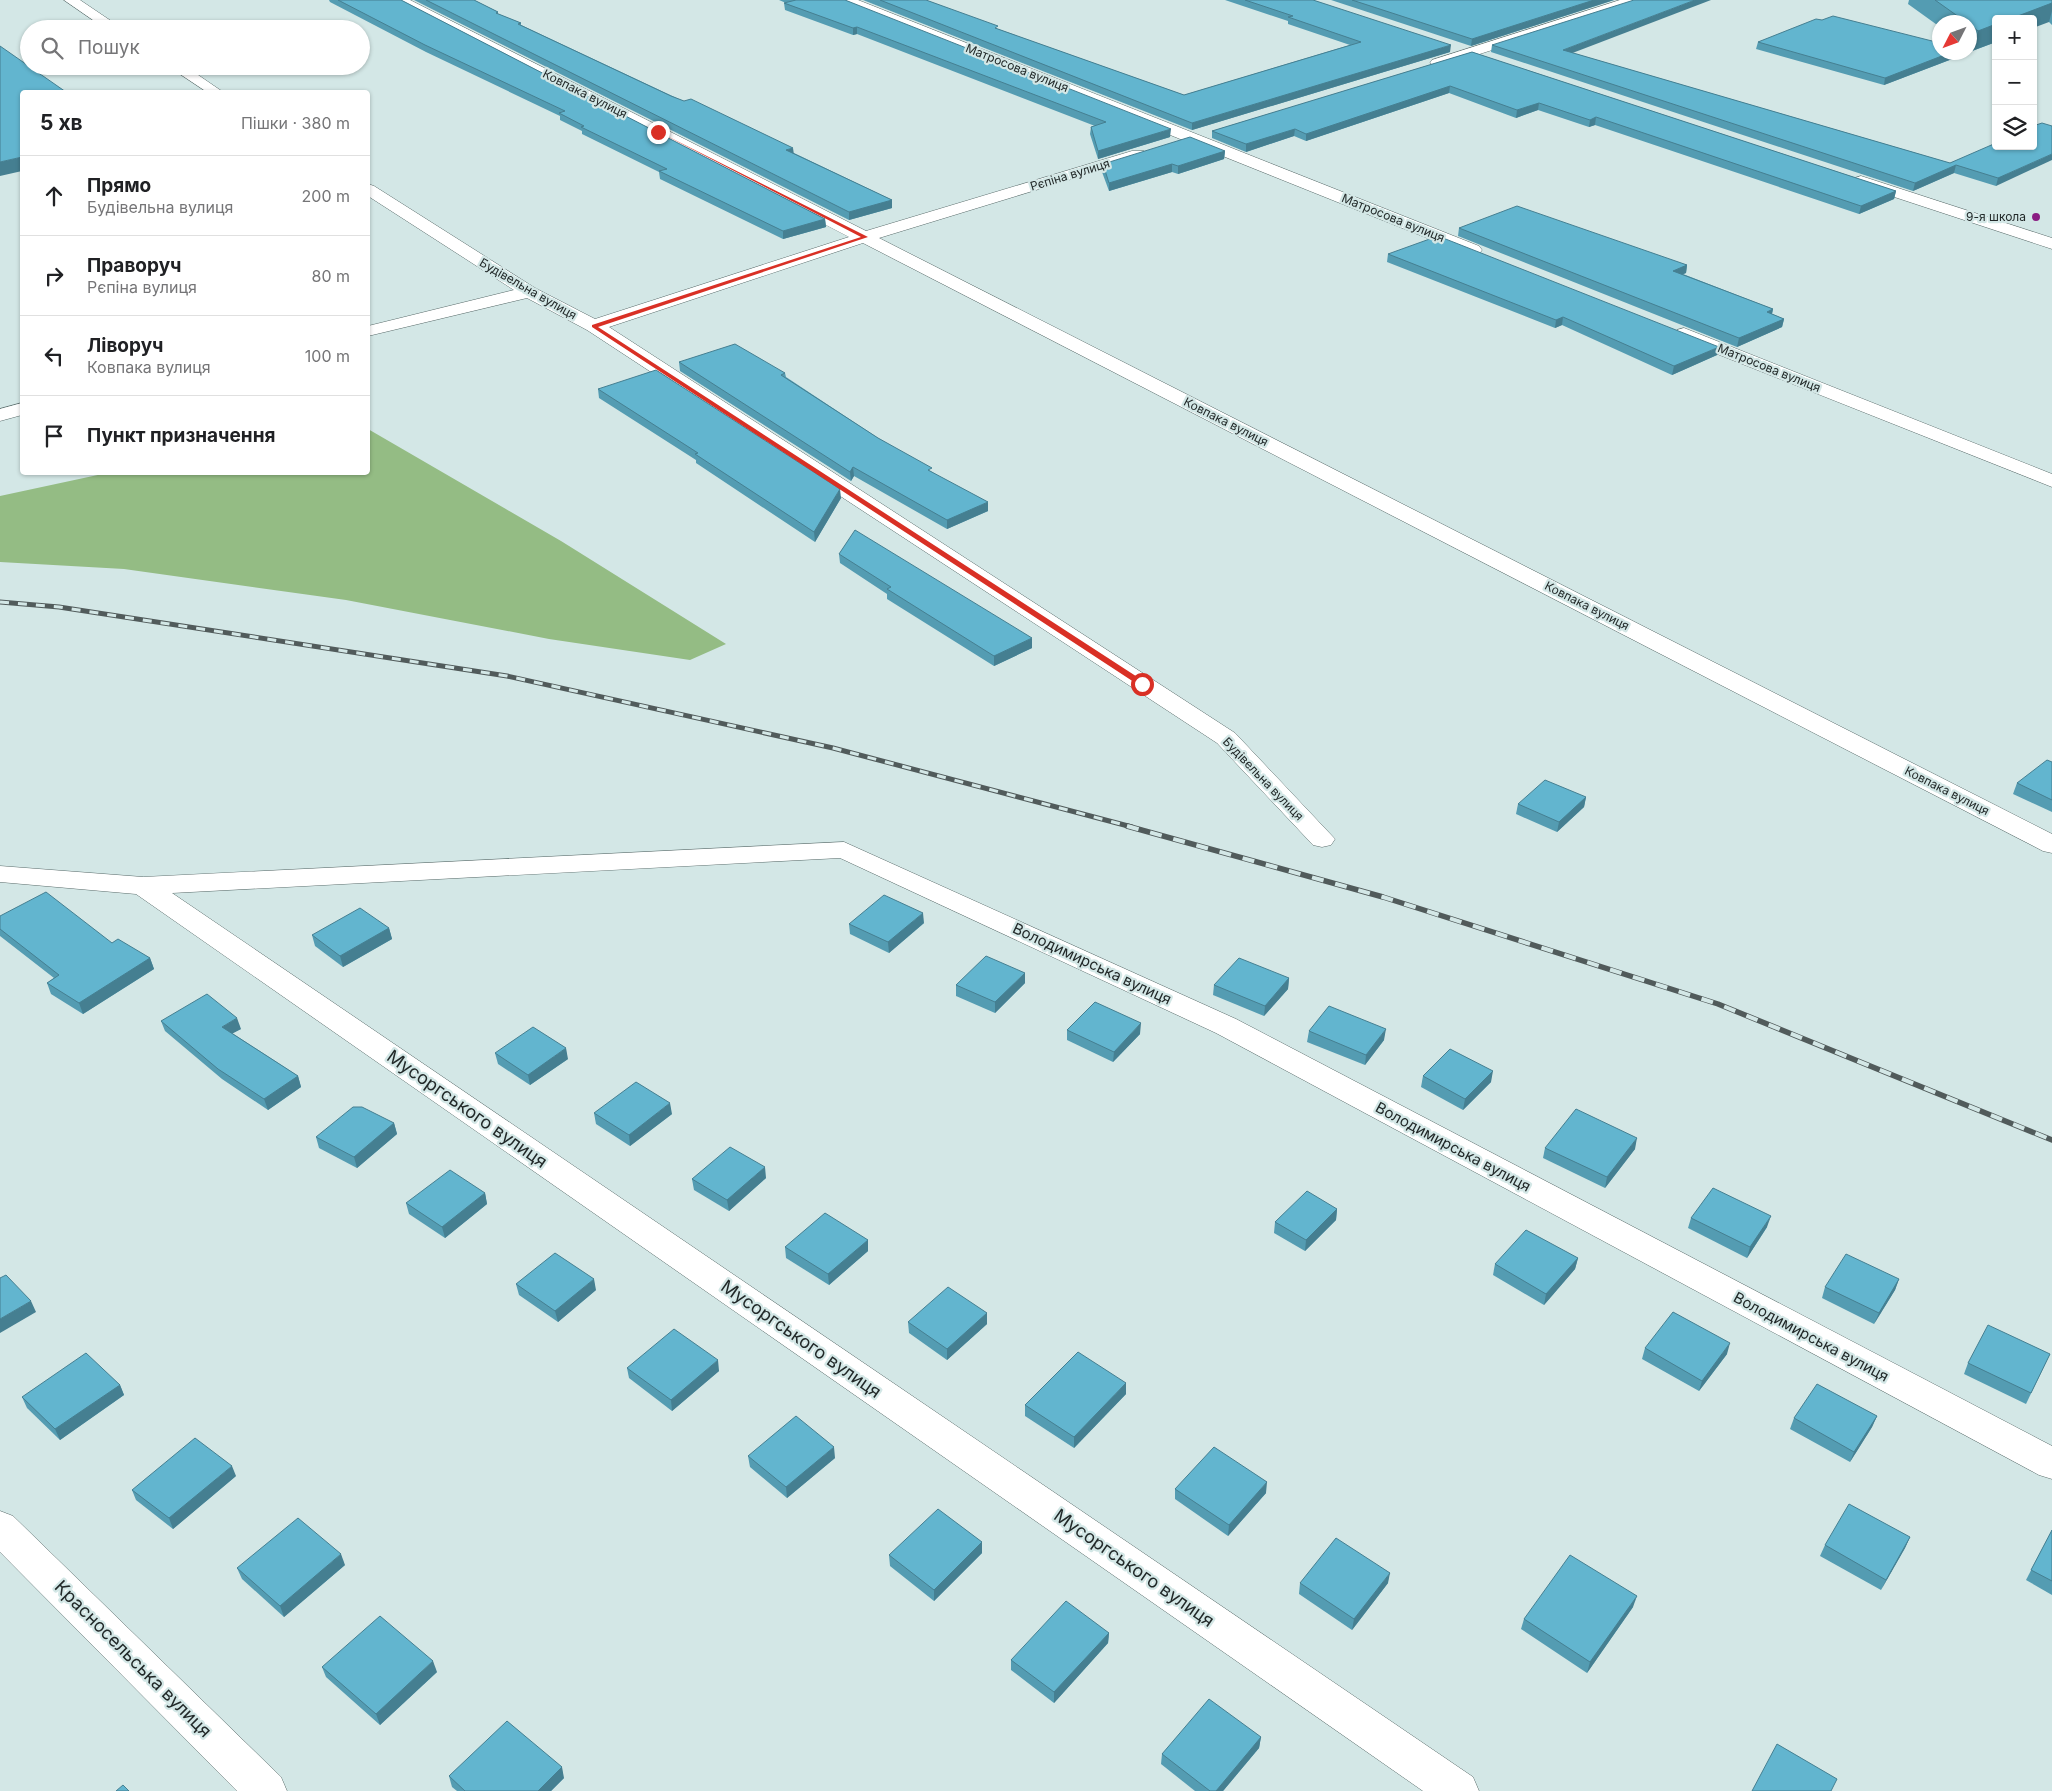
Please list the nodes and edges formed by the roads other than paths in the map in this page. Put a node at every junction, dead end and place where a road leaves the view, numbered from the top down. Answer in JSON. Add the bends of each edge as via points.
{"nodes":[{"id":1,"x":71,"y":0,"type":"edge"},
{"id":2,"x":400,"y":0,"type":"edge"},
{"id":3,"x":846,"y":0,"type":"edge"},
{"id":4,"x":1634,"y":0,"type":"edge"},
{"id":5,"x":102,"y":20,"type":"edge"},
{"id":6,"x":1444,"y":43,"type":"edge"},
{"id":7,"x":1472,"y":52,"type":"junction"},
{"id":8,"x":1500,"y":62,"type":"edge"},
{"id":9,"x":1425,"y":66,"type":"edge"},
{"id":10,"x":189,"y":75,"type":"edge"},
{"id":11,"x":213,"y":90,"type":"edge"},
{"id":12,"x":1211,"y":132,"type":"edge"},
{"id":13,"x":1192,"y":138,"type":"junction"},
{"id":14,"x":1846,"y":176,"type":"edge"},
{"id":15,"x":370,"y":190,"type":"edge"},
{"id":16,"x":865,"y":237,"type":"junction"},
{"id":17,"x":2052,"y":244,"type":"edge"},
{"id":18,"x":1488,"y":256,"type":"edge"},
{"id":19,"x":530,"y":292,"type":"junction"},
{"id":20,"x":594,"y":326,"type":"junction"},
{"id":21,"x":1664,"y":326,"type":"edge"},
{"id":22,"x":370,"y":330,"type":"edge"},
{"id":23,"x":20,"y":410,"type":"edge"},
{"id":24,"x":0,"y":415,"type":"edge"},
{"id":25,"x":2052,"y":481,"type":"edge"},
{"id":26,"x":1322,"y":839,"type":"dead end"},
{"id":27,"x":2052,"y":845,"type":"edge"},
{"id":28,"x":0,"y":874,"type":"edge"},
{"id":29,"x":143,"y":886,"type":"junction"},
{"id":30,"x":2052,"y":1464,"type":"edge"},
{"id":31,"x":0,"y":1527,"type":"edge"},
{"id":32,"x":266,"y":1791,"type":"edge"},
{"id":33,"x":1458,"y":1791,"type":"edge"}],
"edges":[{"from":1,"to":5,"type":"street"},
{"from":2,"to":16,"type":"street","name":"Ковпака вулиця"},
{"from":3,"to":13,"type":"street","name":"Матросова вулиця"},
{"from":4,"to":7,"type":"street"},
{"from":6,"to":7,"type":"street"},
{"from":7,"to":8,"type":"street"},
{"from":7,"to":9,"type":"street"},
{"from":10,"to":11,"type":"street"},
{"from":12,"to":13,"type":"street","name":"Рєпіна вулиця"},
{"from":13,"to":16,"type":"street","name":"Рєпіна вулиця"},
{"from":13,"to":18,"type":"street","name":"Матросова вулиця"},
{"from":14,"to":17,"type":"street"},
{"from":15,"to":19,"type":"street","name":"Будівельна вулиця"},
{"from":16,"to":20,"type":"street","name":"Рєпіна вулиця"},
{"from":16,"to":27,"type":"street","name":"Ковпака вулиця"},
{"from":19,"to":20,"type":"street","name":"Будівельна вулиця"},
{"from":19,"to":22,"type":"street"},
{"from":20,"to":26,"type":"street","name":"Будівельна вулиця","via":[[1226,738]]},
{"from":21,"to":25,"type":"street","name":"Матросова вулиця"},
{"from":23,"to":24,"type":"street"},
{"from":28,"to":29,"type":"street"},
{"from":29,"to":30,"type":"street","name":"Володимирська вулиця","via":[[844,850],[1226,1026]]},
{"from":29,"to":33,"type":"street","name":"Мусоргського вулиця"},
{"from":31,"to":32,"type":"street","name":"Красносельська вулиця"}]}
